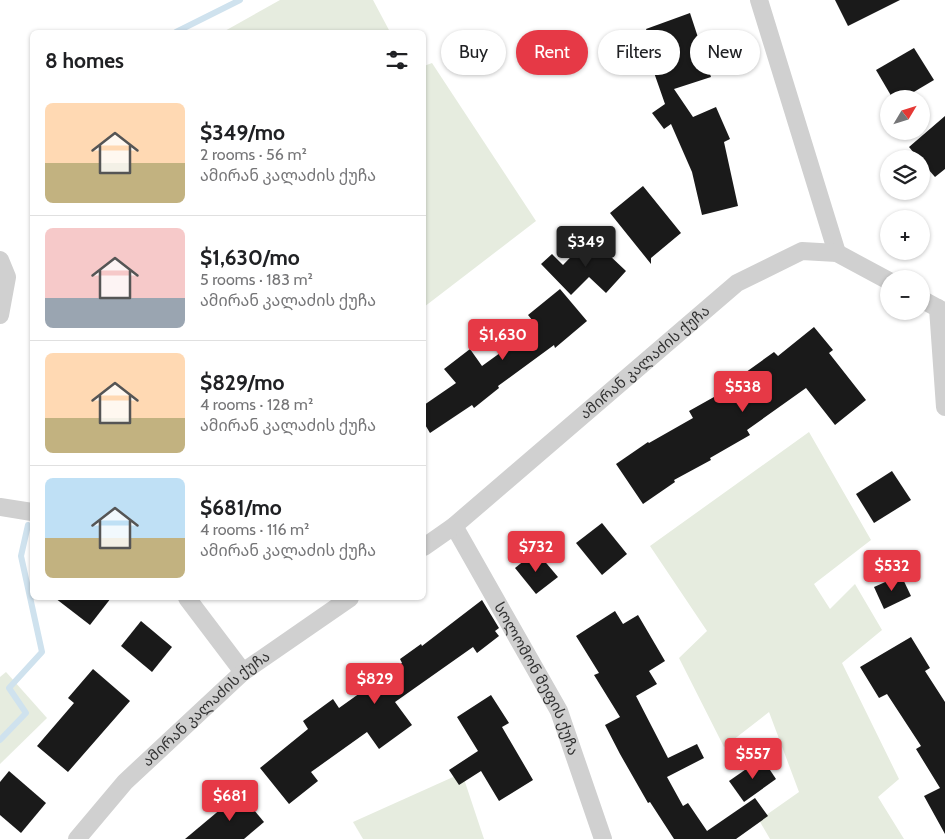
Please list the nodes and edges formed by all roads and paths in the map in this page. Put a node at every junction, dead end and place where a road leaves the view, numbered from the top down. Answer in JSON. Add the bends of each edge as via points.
{"nodes":[{"id":1,"x":759,"y":0,"type":"edge"},
{"id":2,"x":837,"y":253,"type":"junction"},
{"id":3,"x":0,"y":260,"type":"edge"},
{"id":4,"x":880,"y":276,"type":"edge"},
{"id":5,"x":930,"y":304,"type":"edge"},
{"id":6,"x":941,"y":310,"type":"edge"},
{"id":7,"x":0,"y":315,"type":"edge"},
{"id":8,"x":945,"y":407,"type":"edge"},
{"id":9,"x":0,"y":507,"type":"edge"},
{"id":10,"x":30,"y":512,"type":"edge"},
{"id":11,"x":454,"y":526,"type":"junction"},
{"id":12,"x":426,"y":546,"type":"edge"},
{"id":13,"x":189,"y":600,"type":"edge"},
{"id":14,"x":347,"y":600,"type":"edge"},
{"id":15,"x":244,"y":672,"type":"junction"},
{"id":16,"x":77,"y":839,"type":"edge"},
{"id":17,"x":604,"y":839,"type":"edge"}],
"edges":[{"from":1,"to":2,"type":"street"},
{"from":2,"to":4,"type":"street","name":"ამირან კალაძის ქუჩა"},
{"from":2,"to":11,"type":"street","name":"ამირან კალაძის ქუჩა","via":[[802,251],[737,283]]},
{"from":3,"to":7,"type":"street","via":[[7,278]]},
{"from":5,"to":6,"type":"street"},
{"from":6,"to":8,"type":"street"},
{"from":9,"to":10,"type":"street"},
{"from":11,"to":12,"type":"street","name":"ამირან კალაძის ქუჩა"},
{"from":11,"to":17,"type":"street","name":"სოლომონ მეფის ქუჩა","via":[[559,711]]},
{"from":13,"to":15,"type":"street"},
{"from":14,"to":15,"type":"street","name":"ამირან კალაძის ქუჩა"},
{"from":15,"to":16,"type":"street","name":"ამირან კალაძის ქუჩა","via":[[126,782]]}]}
